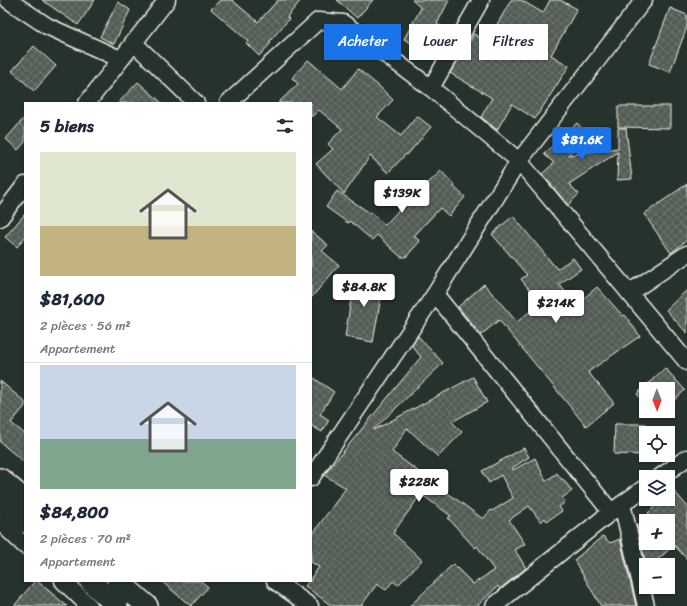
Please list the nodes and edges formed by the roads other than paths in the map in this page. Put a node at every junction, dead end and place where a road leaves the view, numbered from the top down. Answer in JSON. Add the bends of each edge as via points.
{"nodes":[{"id":1,"x":8,"y":0,"type":"edge"},
{"id":2,"x":167,"y":0,"type":"edge"},
{"id":3,"x":481,"y":0,"type":"edge"},
{"id":4,"x":644,"y":0,"type":"edge"},
{"id":5,"x":134,"y":42,"type":"junction"},
{"id":6,"x":120,"y":59,"type":"junction"},
{"id":7,"x":431,"y":88,"type":"junction"},
{"id":8,"x":88,"y":102,"type":"edge"},
{"id":9,"x":195,"y":102,"type":"edge"},
{"id":10,"x":229,"y":102,"type":"edge"},
{"id":11,"x":519,"y":161,"type":"junction"},
{"id":12,"x":24,"y":186,"type":"edge"},
{"id":13,"x":0,"y":218,"type":"edge"},
{"id":14,"x":687,"y":254,"type":"edge"},
{"id":15,"x":629,"y":293,"type":"junction"},
{"id":16,"x":435,"y":294,"type":"junction"},
{"id":17,"x":687,"y":362,"type":"edge"},
{"id":18,"x":687,"y":458,"type":"edge"},
{"id":19,"x":670,"y":470,"type":"edge"},
{"id":20,"x":312,"y":477,"type":"edge"},
{"id":21,"x":0,"y":479,"type":"edge"},
{"id":22,"x":639,"y":492,"type":"edge"},
{"id":23,"x":24,"y":499,"type":"edge"},
{"id":24,"x":0,"y":500,"type":"edge"},
{"id":25,"x":617,"y":508,"type":"junction"},
{"id":26,"x":24,"y":521,"type":"edge"},
{"id":27,"x":0,"y":522,"type":"edge"},
{"id":28,"x":24,"y":545,"type":"edge"},
{"id":29,"x":64,"y":582,"type":"edge"},
{"id":30,"x":91,"y":582,"type":"edge"},
{"id":31,"x":119,"y":582,"type":"edge"},
{"id":32,"x":276,"y":582,"type":"edge"},
{"id":33,"x":112,"y":604,"type":"edge"},
{"id":34,"x":90,"y":606,"type":"edge"},
{"id":35,"x":147,"y":606,"type":"edge"},
{"id":36,"x":310,"y":606,"type":"edge"},
{"id":37,"x":494,"y":606,"type":"edge"},
{"id":38,"x":646,"y":606,"type":"edge"}],
"edges":[{"from":1,"to":6,"type":"street","via":[[47,26]]},
{"from":2,"to":5,"type":"street"},
{"from":3,"to":7,"type":"street"},
{"from":4,"to":11,"type":"street"},
{"from":5,"to":6,"type":"street"},
{"from":5,"to":9,"type":"street"},
{"from":6,"to":8,"type":"street"},
{"from":7,"to":10,"type":"street","via":[[343,22],[318,21]]},
{"from":7,"to":11,"type":"street"},
{"from":11,"to":15,"type":"street"},
{"from":11,"to":16,"type":"street"},
{"from":12,"to":13,"type":"street"},
{"from":14,"to":15,"type":"street"},
{"from":15,"to":17,"type":"street"},
{"from":16,"to":20,"type":"street"},
{"from":16,"to":25,"type":"street"},
{"from":18,"to":19,"type":"street"},
{"from":21,"to":23,"type":"main road"},
{"from":22,"to":25,"type":"street"},
{"from":24,"to":26,"type":"main road"},
{"from":25,"to":37,"type":"street"},
{"from":25,"to":38,"type":"street"},
{"from":27,"to":28,"type":"street"},
{"from":29,"to":34,"type":"street"},
{"from":30,"to":33,"type":"main road"},
{"from":31,"to":35,"type":"main road"},
{"from":32,"to":36,"type":"street"}]}
